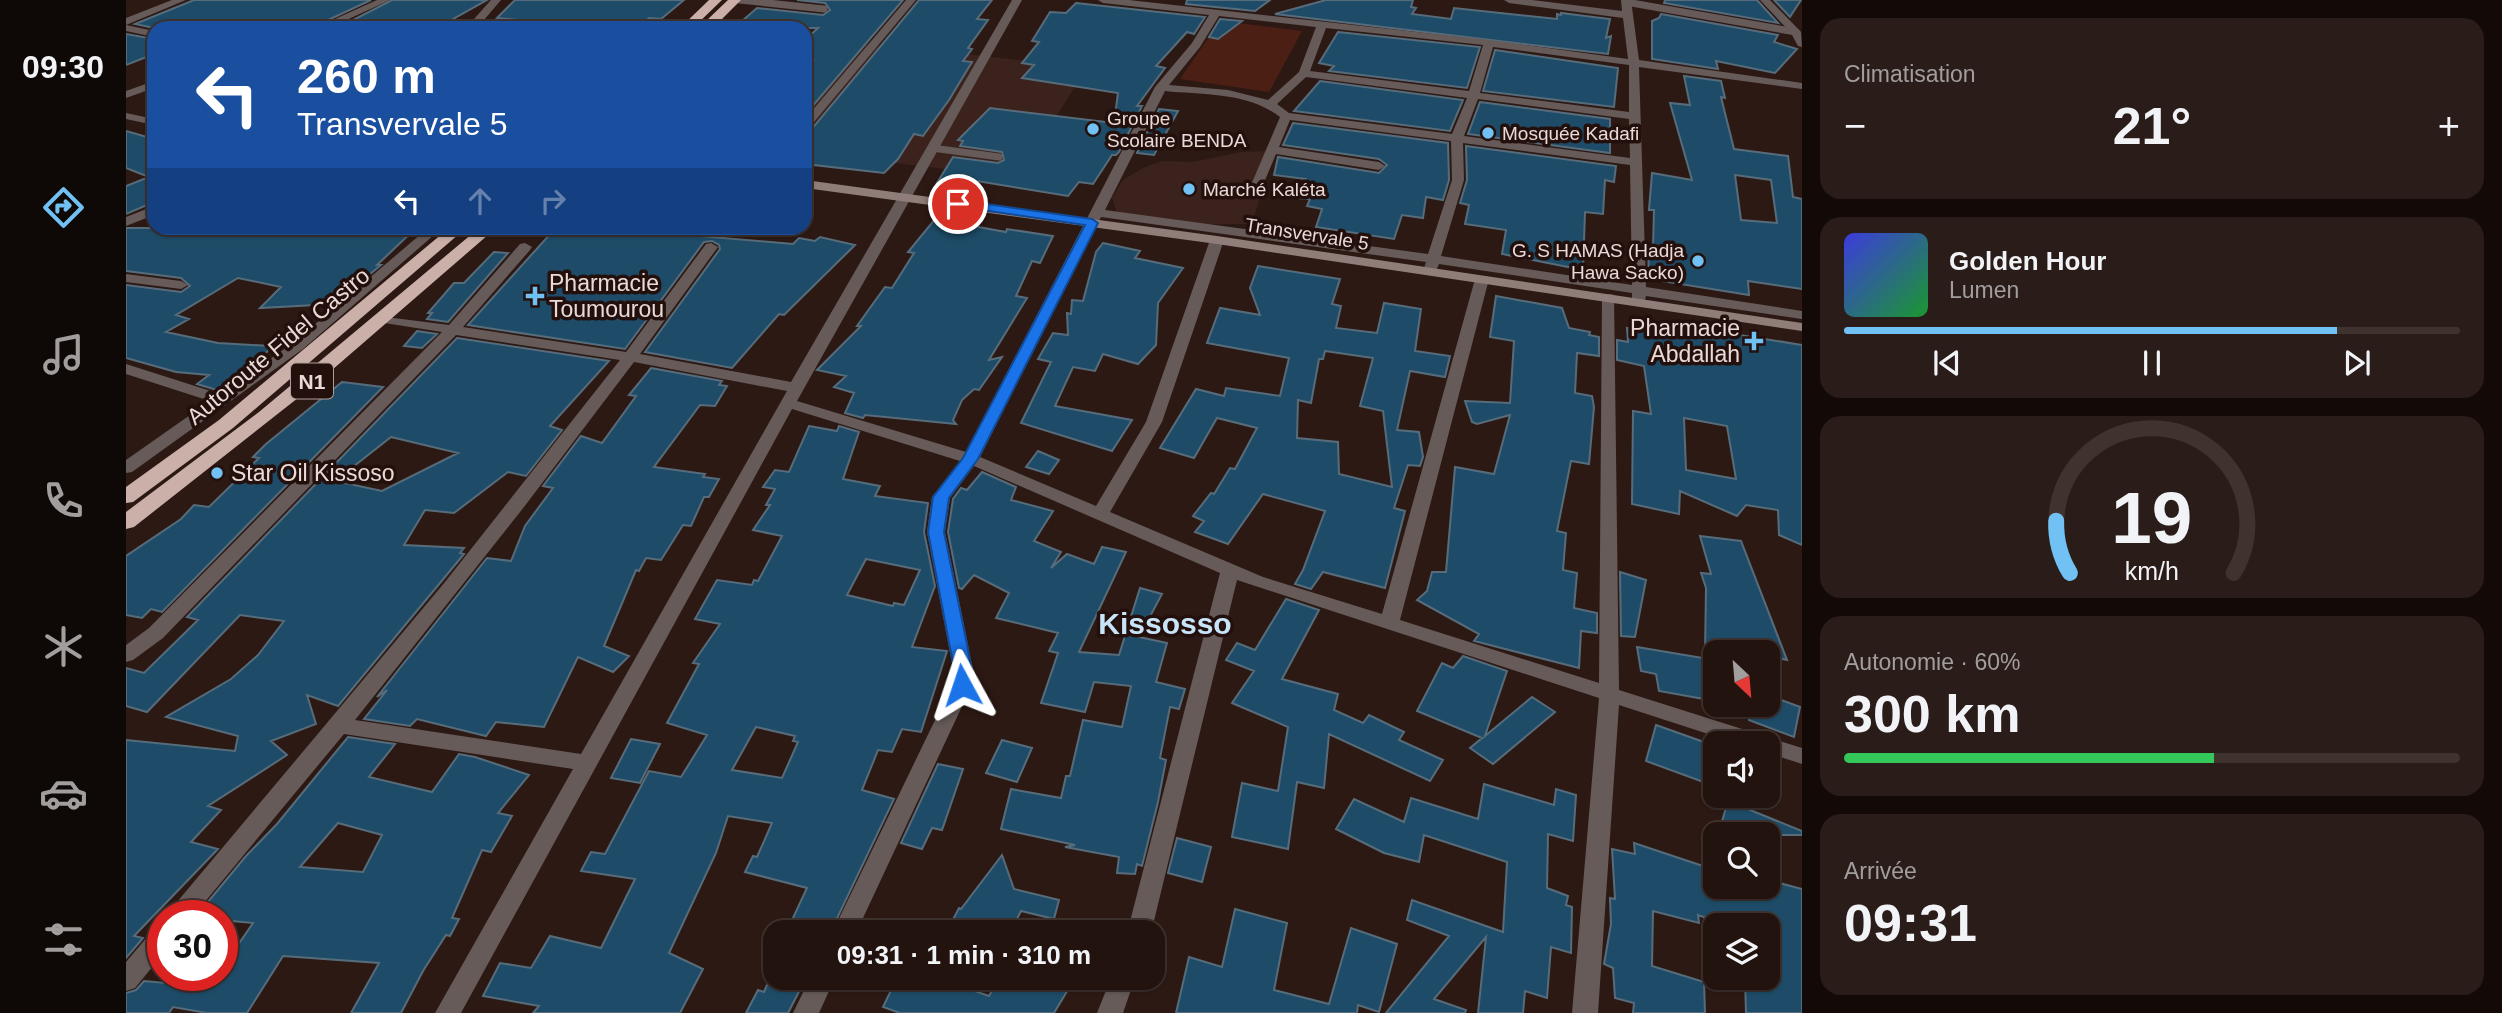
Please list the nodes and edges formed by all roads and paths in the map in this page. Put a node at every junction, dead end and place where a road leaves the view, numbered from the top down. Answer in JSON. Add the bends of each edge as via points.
{"nodes":[{"id":1,"x":181,"y":0,"type":"edge"},
{"id":2,"x":385,"y":0,"type":"edge"},
{"id":3,"x":496,"y":0,"type":"edge"},
{"id":4,"x":716,"y":0,"type":"edge"},
{"id":5,"x":738,"y":0,"type":"edge"},
{"id":6,"x":911,"y":0,"type":"edge"},
{"id":7,"x":1017,"y":0,"type":"edge"},
{"id":8,"x":1103,"y":0,"type":"edge"},
{"id":9,"x":1509,"y":0,"type":"edge"},
{"id":10,"x":1765,"y":0,"type":"edge"},
{"id":11,"x":1142,"y":2,"type":"edge"},
{"id":12,"x":1626,"y":6,"type":"edge"},
{"id":13,"x":824,"y":9,"type":"dead end"},
{"id":14,"x":1215,"y":14,"type":"junction"},
{"id":15,"x":336,"y":21,"type":"edge"},
{"id":16,"x":478,"y":21,"type":"edge"},
{"id":17,"x":693,"y":21,"type":"edge"},
{"id":18,"x":714,"y":21,"type":"edge"},
{"id":19,"x":126,"y":22,"type":"edge"},
{"id":20,"x":1322,"y":25,"type":"junction"},
{"id":21,"x":126,"y":28,"type":"edge"},
{"id":22,"x":147,"y":32,"type":"edge"},
{"id":23,"x":1796,"y":32,"type":"junction"},
{"id":24,"x":1489,"y":43,"type":"junction"},
{"id":25,"x":1802,"y":44,"type":"edge"},
{"id":26,"x":1634,"y":64,"type":"junction"},
{"id":27,"x":1304,"y":73,"type":"junction"},
{"id":28,"x":147,"y":86,"type":"edge"},
{"id":29,"x":1802,"y":86,"type":"edge"},
{"id":30,"x":1161,"y":88,"type":"junction"},
{"id":31,"x":1474,"y":94,"type":"junction"},
{"id":32,"x":126,"y":95,"type":"edge"},
{"id":33,"x":1272,"y":103,"type":"junction"},
{"id":34,"x":126,"y":116,"type":"edge"},
{"id":35,"x":1286,"y":116,"type":"junction"},
{"id":36,"x":1635,"y":116,"type":"junction"},
{"id":37,"x":812,"y":118,"type":"edge"},
{"id":38,"x":147,"y":120,"type":"edge"},
{"id":39,"x":1457,"y":138,"type":"junction"},
{"id":40,"x":932,"y":148,"type":"junction"},
{"id":41,"x":1272,"y":150,"type":"junction"},
{"id":42,"x":999,"y":157,"type":"dead end"},
{"id":43,"x":1635,"y":162,"type":"junction"},
{"id":44,"x":1379,"y":166,"type":"dead end"},
{"id":45,"x":812,"y":185,"type":"edge"},
{"id":46,"x":1254,"y":192,"type":"dead end"},
{"id":47,"x":904,"y":196,"type":"junction"},
{"id":48,"x":126,"y":211,"type":"edge"},
{"id":49,"x":147,"y":213,"type":"edge"},
{"id":50,"x":140,"y":216,"type":"junction"},
{"id":51,"x":1094,"y":218,"type":"junction"},
{"id":52,"x":126,"y":222,"type":"edge"},
{"id":53,"x":427,"y":235,"type":"edge"},
{"id":54,"x":450,"y":235,"type":"edge"},
{"id":55,"x":480,"y":235,"type":"edge"},
{"id":56,"x":1217,"y":240,"type":"junction"},
{"id":57,"x":525,"y":247,"type":"dead end"},
{"id":58,"x":711,"y":247,"type":"dead end"},
{"id":59,"x":1431,"y":266,"type":"junction"},
{"id":60,"x":126,"y":278,"type":"edge"},
{"id":61,"x":1482,"y":279,"type":"junction"},
{"id":62,"x":181,"y":285,"type":"dead end"},
{"id":63,"x":1638,"y":297,"type":"junction"},
{"id":64,"x":1609,"y":298,"type":"junction"},
{"id":65,"x":1802,"y":315,"type":"edge"},
{"id":66,"x":383,"y":319,"type":"junction"},
{"id":67,"x":1802,"y":327,"type":"edge"},
{"id":68,"x":453,"y":328,"type":"junction"},
{"id":69,"x":632,"y":357,"type":"junction"},
{"id":70,"x":126,"y":369,"type":"edge"},
{"id":71,"x":792,"y":396,"type":"junction"},
{"id":72,"x":223,"y":400,"type":"junction"},
{"id":73,"x":971,"y":459,"type":"junction"},
{"id":74,"x":126,"y":468,"type":"edge"},
{"id":75,"x":126,"y":497,"type":"edge"},
{"id":76,"x":1100,"y":515,"type":"junction"},
{"id":77,"x":126,"y":522,"type":"edge"},
{"id":78,"x":1230,"y":570,"type":"junction"},
{"id":79,"x":1390,"y":624,"type":"junction"},
{"id":80,"x":126,"y":655,"type":"edge"},
{"id":81,"x":1609,"y":695,"type":"junction"},
{"id":82,"x":340,"y":725,"type":"junction"},
{"id":83,"x":1724,"y":731,"type":"edge"},
{"id":84,"x":1780,"y":748,"type":"edge"},
{"id":85,"x":1802,"y":755,"type":"edge"},
{"id":86,"x":587,"y":763,"type":"junction"},
{"id":87,"x":193,"y":900,"type":"edge"},
{"id":88,"x":851,"y":920,"type":"edge"},
{"id":89,"x":1142,"y":920,"type":"edge"},
{"id":90,"x":147,"y":955,"type":"edge"},
{"id":91,"x":126,"y":980,"type":"edge"},
{"id":92,"x":817,"y":990,"type":"edge"},
{"id":93,"x":1119,"y":990,"type":"edge"},
{"id":94,"x":448,"y":1013,"type":"edge"},
{"id":95,"x":806,"y":1013,"type":"edge"},
{"id":96,"x":1110,"y":1013,"type":"edge"},
{"id":97,"x":1585,"y":1013,"type":"edge"}],
"edges":[{"from":1,"to":19,"type":"street"},
{"from":2,"to":15,"type":"street"},
{"from":3,"to":16,"type":"street"},
{"from":4,"to":17,"type":"highway"},
{"from":5,"to":13,"type":"lane"},
{"from":5,"to":18,"type":"highway"},
{"from":6,"to":37,"type":"street"},
{"from":7,"to":40,"type":"street"},
{"from":8,"to":11,"type":"street"},
{"from":9,"to":12,"type":"street"},
{"from":10,"to":23,"type":"street"},
{"from":11,"to":14,"type":"street"},
{"from":12,"to":23,"type":"lane"},
{"from":12,"to":26,"type":"street"},
{"from":14,"to":20,"type":"street"},
{"from":14,"to":30,"type":"street"},
{"from":20,"to":24,"type":"street"},
{"from":20,"to":27,"type":"street"},
{"from":21,"to":22,"type":"street"},
{"from":23,"to":25,"type":"street"},
{"from":24,"to":26,"type":"street"},
{"from":24,"to":31,"type":"street"},
{"from":26,"to":29,"type":"street"},
{"from":26,"to":36,"type":"street"},
{"from":27,"to":31,"type":"street"},
{"from":27,"to":33,"type":"street"},
{"from":28,"to":32,"type":"street"},
{"from":30,"to":33,"type":"street"},
{"from":30,"to":51,"type":"street"},
{"from":31,"to":36,"type":"street"},
{"from":31,"to":39,"type":"street"},
{"from":33,"to":35,"type":"street"},
{"from":34,"to":38,"type":"street"},
{"from":35,"to":39,"type":"street"},
{"from":35,"to":41,"type":"street"},
{"from":36,"to":43,"type":"street"},
{"from":39,"to":43,"type":"street"},
{"from":39,"to":59,"type":"street","via":[[1458,180]]},
{"from":40,"to":42,"type":"lane"},
{"from":40,"to":47,"type":"street"},
{"from":41,"to":44,"type":"street"},
{"from":41,"to":46,"type":"street"},
{"from":43,"to":63,"type":"street"},
{"from":45,"to":47,"type":"main road","name":"Transvervale 5"},
{"from":47,"to":51,"type":"main road","name":"Transvervale 5"},
{"from":47,"to":71,"type":"street"},
{"from":48,"to":50,"type":"street"},
{"from":49,"to":50,"type":"street"},
{"from":50,"to":52,"type":"street"},
{"from":51,"to":56,"type":"main road","name":"Transvervale 5"},
{"from":51,"to":59,"type":"street"},
{"from":51,"to":73,"type":"street"},
{"from":53,"to":72,"type":"street","via":[[298,346]]},
{"from":54,"to":75,"type":"highway","name":"Autoroute Fidel Castro","number":"N1","via":[[226,424]]},
{"from":55,"to":66,"type":"highway","name":"Autoroute Fidel Castro","number":"N1"},
{"from":56,"to":59,"type":"main road","name":"Transvervale 5"},
{"from":56,"to":76,"type":"street","via":[[1154,422]]},
{"from":57,"to":68,"type":"street"},
{"from":58,"to":69,"type":"street"},
{"from":59,"to":61,"type":"main road","name":"Transvervale 5"},
{"from":59,"to":63,"type":"street"},
{"from":60,"to":62,"type":"street"},
{"from":61,"to":64,"type":"main road","name":"Transvervale 5"},
{"from":61,"to":79,"type":"street"},
{"from":63,"to":64,"type":"main road","name":"Transvervale 5"},
{"from":63,"to":65,"type":"street"},
{"from":63,"to":67,"type":"main road","name":"Transvervale 5"},
{"from":64,"to":81,"type":"street"},
{"from":66,"to":68,"type":"street"},
{"from":66,"to":77,"type":"highway","name":"Autoroute Fidel Castro","number":"N1","via":[[215,458]]},
{"from":68,"to":69,"type":"street"},
{"from":68,"to":80,"type":"street","via":[[156,632]]},
{"from":69,"to":71,"type":"street"},
{"from":69,"to":82,"type":"street"},
{"from":70,"to":72,"type":"street"},
{"from":71,"to":73,"type":"street"},
{"from":71,"to":86,"type":"street"},
{"from":72,"to":74,"type":"street"},
{"from":73,"to":76,"type":"street"},
{"from":73,"to":88,"type":"street","via":[[941,497],[936,532],[964,674],[962,685]]},
{"from":76,"to":78,"type":"street"},
{"from":78,"to":79,"type":"street"},
{"from":78,"to":89,"type":"street"},
{"from":79,"to":81,"type":"street"},
{"from":81,"to":83,"type":"street"},
{"from":81,"to":97,"type":"street"},
{"from":82,"to":86,"type":"street"},
{"from":82,"to":87,"type":"street"},
{"from":84,"to":85,"type":"street"},
{"from":86,"to":94,"type":"street"},
{"from":90,"to":91,"type":"street"},
{"from":92,"to":95,"type":"street"},
{"from":93,"to":96,"type":"street"}]}
